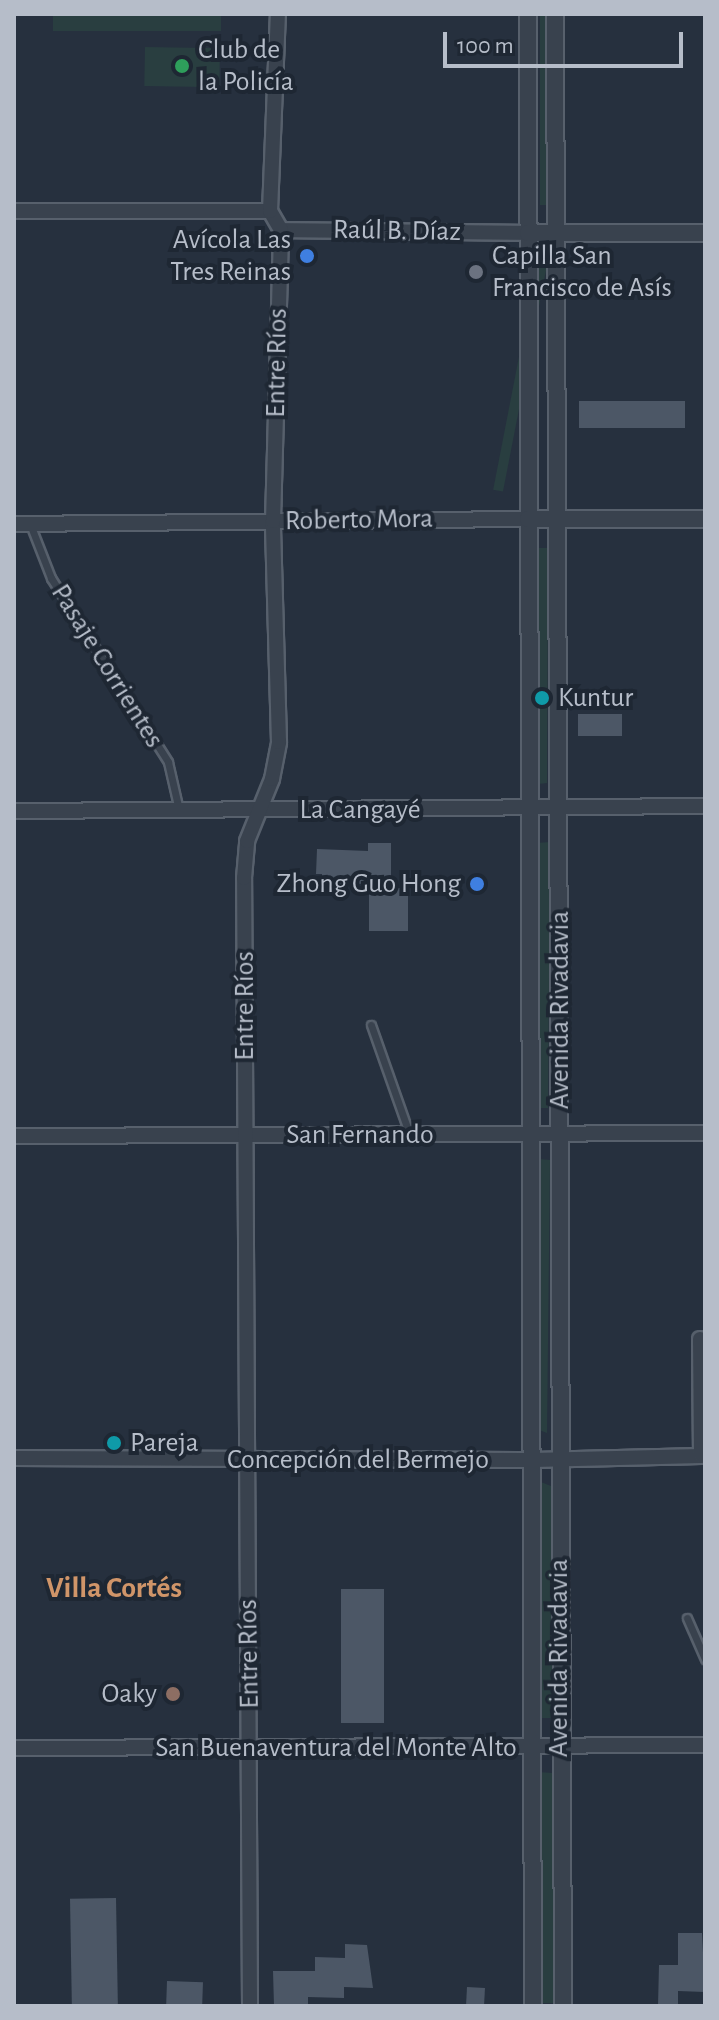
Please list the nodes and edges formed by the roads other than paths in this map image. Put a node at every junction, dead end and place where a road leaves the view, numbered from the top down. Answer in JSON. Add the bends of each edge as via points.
{"nodes":[{"id":1,"x":278,"y":14,"type":"edge"},
{"id":2,"x":528,"y":14,"type":"edge"},
{"id":3,"x":555,"y":14,"type":"edge"},
{"id":4,"x":14,"y":211,"type":"edge"},
{"id":5,"x":270,"y":211,"type":"junction"},
{"id":6,"x":281,"y":230,"type":"junction"},
{"id":7,"x":528,"y":233,"type":"junction"},
{"id":8,"x":705,"y":233,"type":"edge"},
{"id":9,"x":560,"y":234,"type":"junction"},
{"id":10,"x":528,"y":519,"type":"junction"},
{"id":11,"x":557,"y":519,"type":"junction"},
{"id":12,"x":705,"y":519,"type":"edge"},
{"id":13,"x":273,"y":521,"type":"junction"},
{"id":14,"x":14,"y":524,"type":"edge"},
{"id":15,"x":30,"y":524,"type":"junction"},
{"id":16,"x":705,"y":806,"type":"edge"},
{"id":17,"x":528,"y":809,"type":"junction"},
{"id":18,"x":558,"y":809,"type":"junction"},
{"id":19,"x":179,"y":810,"type":"junction"},
{"id":20,"x":14,"y":811,"type":"edge"},
{"id":21,"x":257,"y":811,"type":"junction"},
{"id":22,"x":371,"y":1025,"type":"dead end"},
{"id":23,"x":529,"y":1133,"type":"junction"},
{"id":24,"x":705,"y":1133,"type":"edge"},
{"id":25,"x":560,"y":1134,"type":"junction"},
{"id":26,"x":245,"y":1135,"type":"junction"},
{"id":27,"x":14,"y":1136,"type":"edge"},
{"id":28,"x":410,"y":1136,"type":"junction"},
{"id":29,"x":700,"y":1339,"type":"dead end"},
{"id":30,"x":14,"y":1458,"type":"edge"},
{"id":31,"x":533,"y":1460,"type":"junction"},
{"id":32,"x":558,"y":1460,"type":"junction"},
{"id":33,"x":247,"y":1461,"type":"junction"},
{"id":34,"x":687,"y":1618,"type":"dead end"},
{"id":35,"x":705,"y":1659,"type":"edge"},
{"id":36,"x":705,"y":1745,"type":"edge"},
{"id":37,"x":250,"y":1747,"type":"junction"},
{"id":38,"x":531,"y":1747,"type":"junction"},
{"id":39,"x":14,"y":1748,"type":"edge"},
{"id":40,"x":559,"y":1749,"type":"junction"},
{"id":41,"x":250,"y":2006,"type":"edge"},
{"id":42,"x":533,"y":2006,"type":"edge"},
{"id":43,"x":563,"y":2006,"type":"edge"}],
"edges":[{"from":1,"to":5,"type":"street"},
{"from":2,"to":7,"type":"street","name":"Avenida Rivadavia"},
{"from":3,"to":9,"type":"street","name":"Avenida Rivadavia"},
{"from":4,"to":5,"type":"street"},
{"from":5,"to":6,"type":"street"},
{"from":6,"to":7,"type":"street","name":"Raúl B. Díaz"},
{"from":6,"to":13,"type":"street","name":"Entre Ríos"},
{"from":7,"to":9,"type":"street","name":"Raúl B. Díaz"},
{"from":7,"to":10,"type":"street","name":"Avenida Rivadavia"},
{"from":8,"to":9,"type":"street","name":"Raúl B. Díaz"},
{"from":9,"to":11,"type":"street","name":"Avenida Rivadavia"},
{"from":10,"to":11,"type":"street","name":"Roberto Mora"},
{"from":10,"to":13,"type":"street","name":"Roberto Mora"},
{"from":10,"to":17,"type":"street","name":"Avenida Rivadavia"},
{"from":11,"to":12,"type":"street","name":"Roberto Mora"},
{"from":11,"to":18,"type":"street","name":"Avenida Rivadavia"},
{"from":13,"to":15,"type":"street","name":"Roberto Mora"},
{"from":13,"to":21,"type":"street","name":"Entre Ríos","via":[[279,742],[272,779]]},
{"from":14,"to":15,"type":"street","name":"Roberto Mora"},
{"from":15,"to":19,"type":"lane","name":"Pasaje Corrientes","via":[[51,578],[168,762]]},
{"from":16,"to":18,"type":"street","name":"La Cangayé"},
{"from":17,"to":18,"type":"street","name":"La Cangayé"},
{"from":17,"to":21,"type":"street","name":"La Cangayé"},
{"from":17,"to":23,"type":"street","name":"Avenida Rivadavia"},
{"from":18,"to":25,"type":"street","name":"Avenida Rivadavia"},
{"from":19,"to":20,"type":"street","name":"La Cangayé"},
{"from":19,"to":21,"type":"street","name":"La Cangayé"},
{"from":21,"to":26,"type":"street","name":"Entre Ríos","via":[[244,878]]},
{"from":22,"to":28,"type":"lane"},
{"from":23,"to":25,"type":"street","name":"San Fernando"},
{"from":23,"to":28,"type":"street","name":"San Fernando"},
{"from":23,"to":31,"type":"street","name":"Avenida Rivadavia"},
{"from":24,"to":25,"type":"street","name":"San Fernando"},
{"from":25,"to":32,"type":"street","name":"Avenida Rivadavia"},
{"from":26,"to":27,"type":"street","name":"San Fernando"},
{"from":26,"to":28,"type":"street","name":"San Fernando"},
{"from":26,"to":33,"type":"street","name":"Entre Ríos"},
{"from":29,"to":32,"type":"street","name":"Concepción del Bermejo","via":[[701,1456]]},
{"from":30,"to":33,"type":"street","name":"Concepción del Bermejo"},
{"from":31,"to":32,"type":"street","name":"Concepción del Bermejo"},
{"from":31,"to":33,"type":"street","name":"Concepción del Bermejo"},
{"from":31,"to":38,"type":"street","name":"Avenida Rivadavia"},
{"from":32,"to":40,"type":"street","name":"Avenida Rivadavia"},
{"from":33,"to":37,"type":"street","name":"Entre Ríos"},
{"from":34,"to":35,"type":"lane"},
{"from":36,"to":40,"type":"street","name":"San Buenaventura del Monte Alto"},
{"from":37,"to":38,"type":"street","name":"San Buenaventura del Monte Alto"},
{"from":37,"to":39,"type":"street","name":"San Buenaventura del Monte Alto"},
{"from":37,"to":41,"type":"street","name":"Entre Ríos"},
{"from":38,"to":40,"type":"street","name":"San Buenaventura del Monte Alto"},
{"from":38,"to":42,"type":"street","name":"Avenida Rivadavia"},
{"from":40,"to":43,"type":"street","name":"Avenida Rivadavia"}]}
